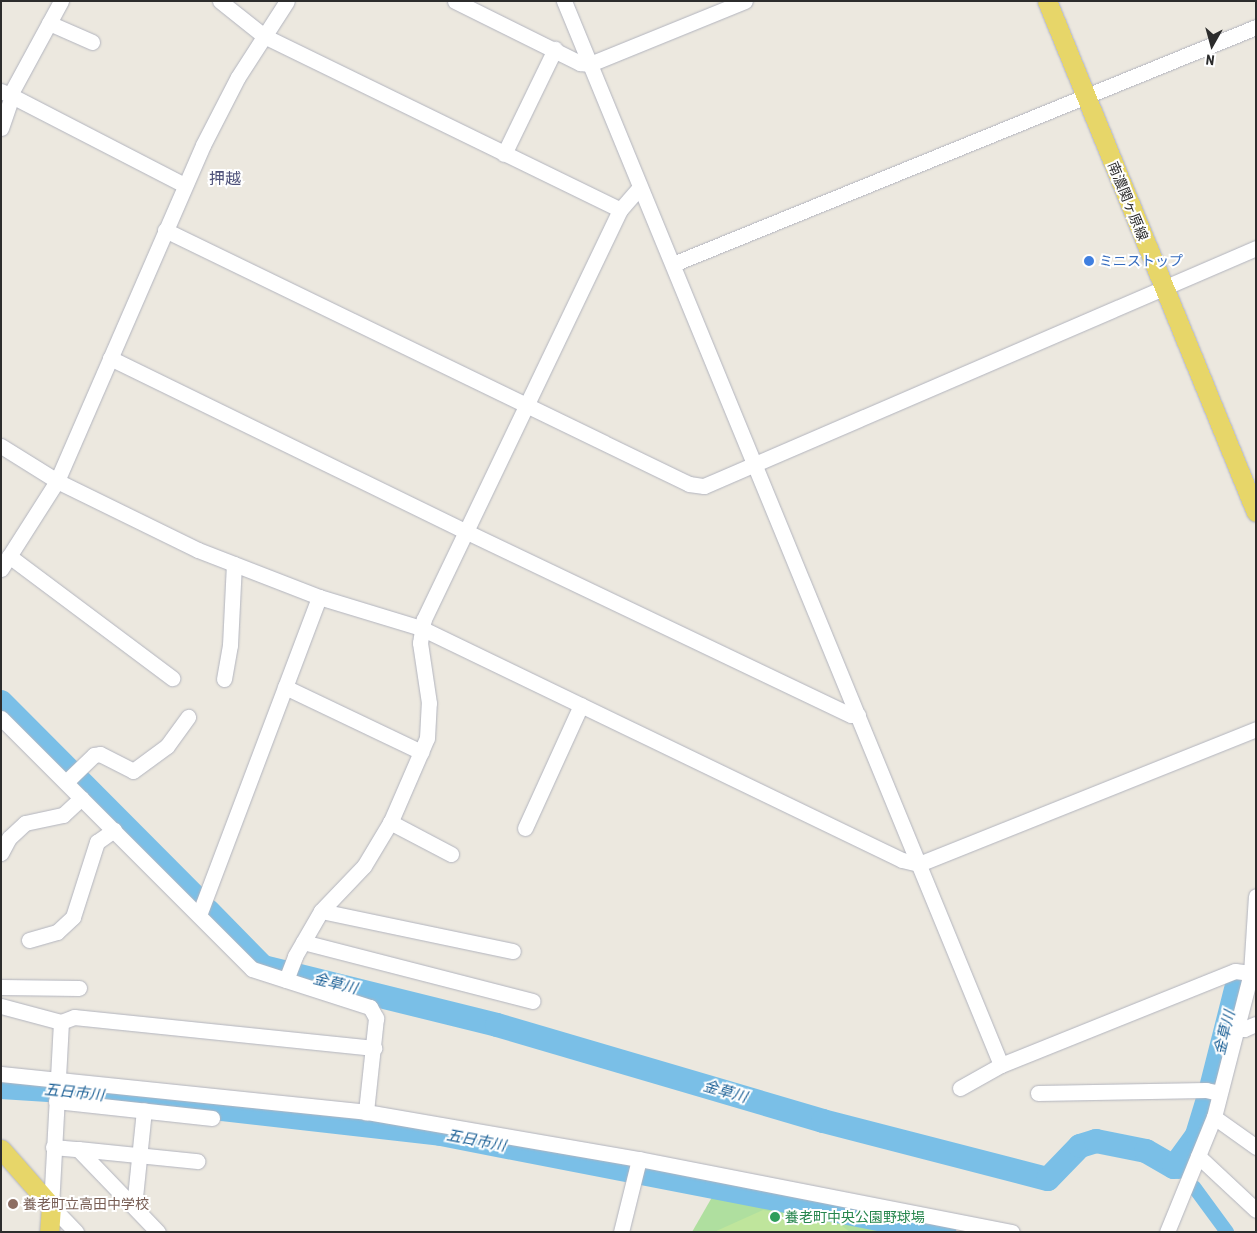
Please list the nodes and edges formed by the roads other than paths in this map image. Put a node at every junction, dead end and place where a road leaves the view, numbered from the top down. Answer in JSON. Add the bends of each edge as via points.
{"nodes":[{"id":1,"x":61,"y":1,"type":"edge"},
{"id":2,"x":220,"y":1,"type":"edge"},
{"id":3,"x":287,"y":1,"type":"edge"},
{"id":4,"x":456,"y":1,"type":"edge"},
{"id":5,"x":564,"y":1,"type":"edge"},
{"id":6,"x":745,"y":1,"type":"edge"},
{"id":7,"x":1047,"y":1,"type":"edge"},
{"id":8,"x":48,"y":23,"type":"junction"},
{"id":9,"x":1256,"y":28,"type":"edge"},
{"id":10,"x":264,"y":36,"type":"junction"},
{"id":11,"x":92,"y":42,"type":"dead end"},
{"id":12,"x":555,"y":50,"type":"junction"},
{"id":13,"x":590,"y":64,"type":"junction"},
{"id":14,"x":8,"y":94,"type":"edge"},
{"id":15,"x":1086,"y":96,"type":"junction"},
{"id":16,"x":1,"y":128,"type":"edge"},
{"id":17,"x":504,"y":154,"type":"junction"},
{"id":18,"x":184,"y":185,"type":"junction"},
{"id":19,"x":640,"y":187,"type":"junction"},
{"id":20,"x":620,"y":210,"type":"junction"},
{"id":21,"x":164,"y":230,"type":"junction"},
{"id":22,"x":1256,"y":248,"type":"edge"},
{"id":23,"x":673,"y":264,"type":"junction"},
{"id":24,"x":1163,"y":287,"type":"junction"},
{"id":25,"x":110,"y":358,"type":"junction"},
{"id":26,"x":527,"y":405,"type":"junction"},
{"id":27,"x":1,"y":446,"type":"edge"},
{"id":28,"x":756,"y":464,"type":"junction"},
{"id":29,"x":57,"y":481,"type":"junction"},
{"id":30,"x":1256,"y":512,"type":"edge"},
{"id":31,"x":467,"y":532,"type":"junction"},
{"id":32,"x":5,"y":562,"type":"edge"},
{"id":33,"x":234,"y":564,"type":"junction"},
{"id":34,"x":319,"y":597,"type":"junction"},
{"id":35,"x":421,"y":628,"type":"junction"},
{"id":36,"x":172,"y":678,"type":"dead end"},
{"id":37,"x":224,"y":679,"type":"dead end"},
{"id":38,"x":285,"y":687,"type":"junction"},
{"id":39,"x":581,"y":705,"type":"junction"},
{"id":40,"x":858,"y":715,"type":"junction"},
{"id":41,"x":188,"y":717,"type":"dead end"},
{"id":42,"x":1,"y":718,"type":"edge"},
{"id":43,"x":1256,"y":729,"type":"edge"},
{"id":44,"x":421,"y":752,"type":"junction"},
{"id":45,"x":71,"y":777,"type":"junction"},
{"id":46,"x":81,"y":798,"type":"junction"},
{"id":47,"x":390,"y":822,"type":"junction"},
{"id":48,"x":525,"y":828,"type":"dead end"},
{"id":49,"x":114,"y":830,"type":"junction"},
{"id":50,"x":1,"y":853,"type":"edge"},
{"id":51,"x":451,"y":854,"type":"dead end"},
{"id":52,"x":919,"y":864,"type":"junction"},
{"id":53,"x":1256,"y":896,"type":"edge"},
{"id":54,"x":321,"y":911,"type":"junction"},
{"id":55,"x":199,"y":915,"type":"junction"},
{"id":56,"x":29,"y":940,"type":"dead end"},
{"id":57,"x":303,"y":942,"type":"junction"},
{"id":58,"x":513,"y":952,"type":"dead end"},
{"id":59,"x":1251,"y":973,"type":"junction"},
{"id":60,"x":289,"y":974,"type":"junction"},
{"id":61,"x":1,"y":987,"type":"edge"},
{"id":62,"x":79,"y":988,"type":"dead end"},
{"id":63,"x":533,"y":1001,"type":"dead end"},
{"id":64,"x":1,"y":1006,"type":"edge"},
{"id":65,"x":62,"y":1022,"type":"junction"},
{"id":66,"x":1256,"y":1024,"type":"edge"},
{"id":67,"x":1236,"y":1028,"type":"junction"},
{"id":68,"x":374,"y":1048,"type":"junction"},
{"id":69,"x":1002,"y":1065,"type":"junction"},
{"id":70,"x":1,"y":1074,"type":"edge"},
{"id":71,"x":57,"y":1077,"type":"junction"},
{"id":72,"x":960,"y":1088,"type":"dead end"},
{"id":73,"x":1038,"y":1093,"type":"dead end"},
{"id":74,"x":1219,"y":1093,"type":"junction"},
{"id":75,"x":56,"y":1101,"type":"junction"},
{"id":76,"x":144,"y":1110,"type":"junction"},
{"id":77,"x":366,"y":1112,"type":"junction"},
{"id":78,"x":1214,"y":1117,"type":"junction"},
{"id":79,"x":212,"y":1118,"type":"dead end"},
{"id":80,"x":53,"y":1147,"type":"junction"},
{"id":81,"x":1256,"y":1147,"type":"edge"},
{"id":82,"x":1,"y":1149,"type":"edge"},
{"id":83,"x":78,"y":1149,"type":"junction"},
{"id":84,"x":140,"y":1155,"type":"junction"},
{"id":85,"x":1198,"y":1156,"type":"junction"},
{"id":86,"x":639,"y":1159,"type":"junction"},
{"id":87,"x":197,"y":1162,"type":"dead end"},
{"id":88,"x":132,"y":1204,"type":"junction"},
{"id":89,"x":51,"y":1206,"type":"junction"},
{"id":90,"x":1256,"y":1210,"type":"edge"},
{"id":91,"x":49,"y":1232,"type":"edge"},
{"id":92,"x":76,"y":1232,"type":"edge"},
{"id":93,"x":158,"y":1232,"type":"edge"},
{"id":94,"x":621,"y":1232,"type":"edge"},
{"id":95,"x":1012,"y":1232,"type":"edge"},
{"id":96,"x":1168,"y":1232,"type":"edge"}],
"edges":[{"from":1,"to":8,"type":"street"},
{"from":2,"to":10,"type":"street"},
{"from":3,"to":10,"type":"street"},
{"from":4,"to":12,"type":"street"},
{"from":5,"to":13,"type":"street"},
{"from":6,"to":13,"type":"street"},
{"from":7,"to":15,"type":"main road","name":"南濃関ヶ原線"},
{"from":8,"to":11,"type":"street"},
{"from":8,"to":14,"type":"street"},
{"from":9,"to":15,"type":"street"},
{"from":10,"to":17,"type":"street"},
{"from":10,"to":18,"type":"street","via":[[238,77]]},
{"from":12,"to":13,"type":"street","via":[[580,63]]},
{"from":12,"to":17,"type":"street"},
{"from":13,"to":19,"type":"street"},
{"from":14,"to":16,"type":"street"},
{"from":14,"to":18,"type":"street"},
{"from":15,"to":23,"type":"street"},
{"from":15,"to":24,"type":"main road","name":"南濃関ヶ原線"},
{"from":17,"to":20,"type":"street"},
{"from":18,"to":21,"type":"street"},
{"from":19,"to":20,"type":"street"},
{"from":19,"to":23,"type":"street"},
{"from":20,"to":26,"type":"street"},
{"from":21,"to":25,"type":"street"},
{"from":21,"to":26,"type":"street"},
{"from":22,"to":24,"type":"street"},
{"from":23,"to":28,"type":"street"},
{"from":24,"to":28,"type":"street"},
{"from":24,"to":30,"type":"main road","name":"南濃関ヶ原線"},
{"from":25,"to":29,"type":"street"},
{"from":25,"to":31,"type":"street"},
{"from":26,"to":28,"type":"street","via":[[689,484],[704,486]]},
{"from":26,"to":31,"type":"street"},
{"from":27,"to":29,"type":"street"},
{"from":28,"to":40,"type":"street"},
{"from":29,"to":32,"type":"street"},
{"from":29,"to":33,"type":"street"},
{"from":31,"to":35,"type":"street"},
{"from":31,"to":40,"type":"street","via":[[852,715]]},
{"from":32,"to":36,"type":"street"},
{"from":33,"to":34,"type":"street"},
{"from":33,"to":37,"type":"street","via":[[230,645]]},
{"from":34,"to":35,"type":"street"},
{"from":34,"to":38,"type":"street"},
{"from":35,"to":39,"type":"street"},
{"from":35,"to":44,"type":"street","via":[[420,643],[429,703],[427,738]]},
{"from":38,"to":44,"type":"street"},
{"from":38,"to":55,"type":"street"},
{"from":39,"to":48,"type":"street"},
{"from":39,"to":52,"type":"street","via":[[902,860]]},
{"from":40,"to":52,"type":"street"},
{"from":41,"to":45,"type":"street","via":[[167,746],[134,771],[100,754],[94,755]]},
{"from":42,"to":45,"type":"street"},
{"from":43,"to":52,"type":"street"},
{"from":44,"to":47,"type":"street"},
{"from":45,"to":46,"type":"street"},
{"from":46,"to":49,"type":"street"},
{"from":46,"to":50,"type":"street","via":[[63,815],[25,823],[9,838]]},
{"from":47,"to":51,"type":"street"},
{"from":47,"to":54,"type":"street","via":[[364,866]]},
{"from":49,"to":55,"type":"street"},
{"from":49,"to":56,"type":"street","via":[[97,842],[73,917],[57,932]]},
{"from":52,"to":69,"type":"street"},
{"from":53,"to":59,"type":"street"},
{"from":54,"to":57,"type":"street"},
{"from":54,"to":58,"type":"street"},
{"from":55,"to":60,"type":"street","via":[[252,969]]},
{"from":57,"to":60,"type":"street"},
{"from":57,"to":63,"type":"street"},
{"from":59,"to":67,"type":"street"},
{"from":59,"to":69,"type":"street","via":[[1235,971]]},
{"from":60,"to":68,"type":"street","via":[[370,1007],[376,1018]]},
{"from":61,"to":62,"type":"street"},
{"from":64,"to":65,"type":"street"},
{"from":65,"to":68,"type":"street","via":[[74,1017]]},
{"from":65,"to":71,"type":"street"},
{"from":66,"to":67,"type":"street","via":[[1244,1029]]},
{"from":67,"to":74,"type":"street"},
{"from":68,"to":77,"type":"street"},
{"from":69,"to":72,"type":"street"},
{"from":70,"to":71,"type":"street"},
{"from":71,"to":75,"type":"street"},
{"from":71,"to":77,"type":"street"},
{"from":73,"to":74,"type":"street","via":[[1206,1090]]},
{"from":74,"to":78,"type":"street"},
{"from":75,"to":76,"type":"street"},
{"from":75,"to":80,"type":"street"},
{"from":76,"to":79,"type":"street"},
{"from":76,"to":84,"type":"street"},
{"from":77,"to":86,"type":"street"},
{"from":78,"to":81,"type":"street"},
{"from":78,"to":85,"type":"street"},
{"from":80,"to":83,"type":"street"},
{"from":80,"to":89,"type":"street"},
{"from":82,"to":89,"type":"main road"},
{"from":83,"to":84,"type":"street"},
{"from":83,"to":88,"type":"street"},
{"from":84,"to":87,"type":"street"},
{"from":84,"to":88,"type":"street"},
{"from":85,"to":90,"type":"street"},
{"from":85,"to":96,"type":"street"},
{"from":86,"to":94,"type":"street"},
{"from":86,"to":95,"type":"street"},
{"from":88,"to":93,"type":"street"},
{"from":89,"to":91,"type":"main road"},
{"from":89,"to":92,"type":"street"}]}
